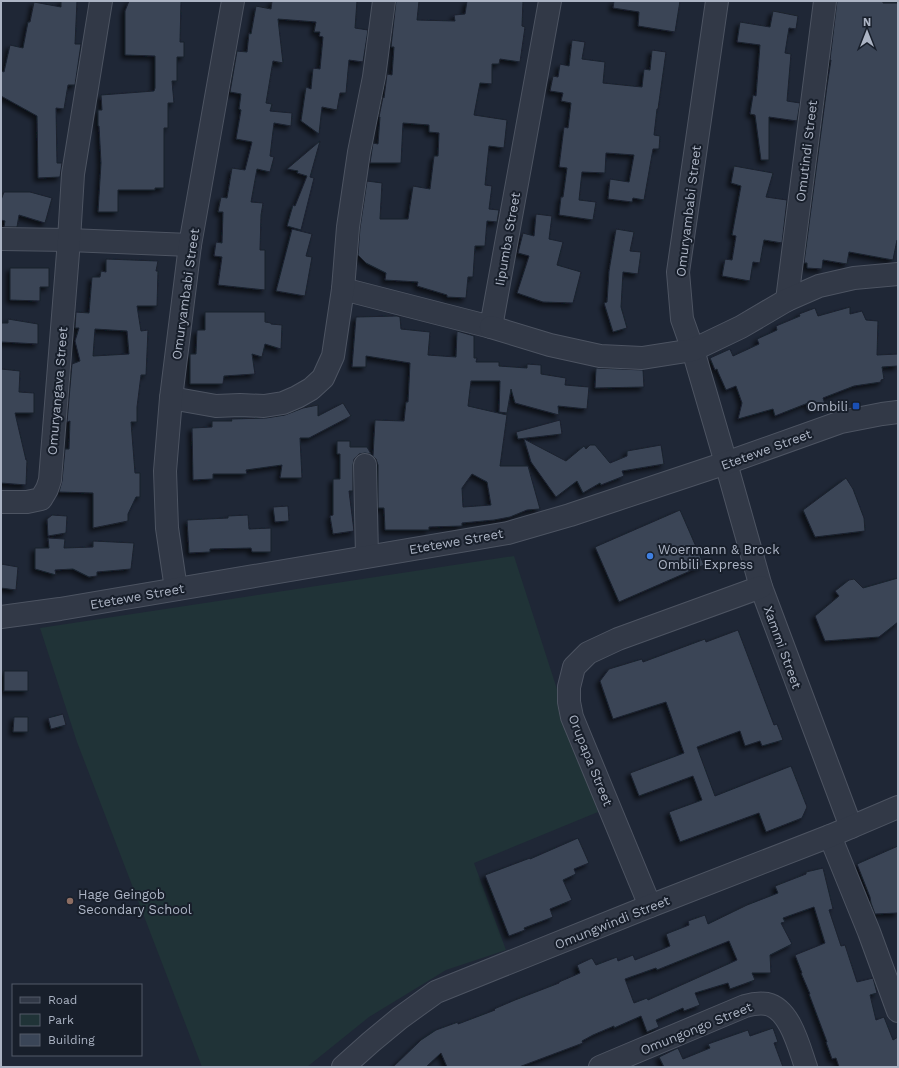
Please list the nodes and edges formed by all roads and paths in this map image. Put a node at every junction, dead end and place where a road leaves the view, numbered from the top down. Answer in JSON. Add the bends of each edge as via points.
{"nodes":[{"id":1,"x":101,"y":1,"type":"edge"},
{"id":2,"x":233,"y":1,"type":"edge"},
{"id":3,"x":384,"y":1,"type":"edge"},
{"id":4,"x":550,"y":1,"type":"edge"},
{"id":5,"x":717,"y":1,"type":"edge"},
{"id":6,"x":825,"y":1,"type":"edge"},
{"id":7,"x":1,"y":239,"type":"edge"},
{"id":8,"x":69,"y":240,"type":"junction"},
{"id":9,"x":190,"y":245,"type":"junction"},
{"id":10,"x":898,"y":274,"type":"edge"},
{"id":11,"x":343,"y":289,"type":"junction"},
{"id":12,"x":786,"y":300,"type":"junction"},
{"id":13,"x":491,"y":326,"type":"junction"},
{"id":14,"x":693,"y":350,"type":"junction"},
{"id":15,"x":171,"y":398,"type":"junction"},
{"id":16,"x":898,"y":412,"type":"edge"},
{"id":17,"x":726,"y":463,"type":"junction"},
{"id":18,"x":365,"y":465,"type":"dead end"},
{"id":19,"x":1,"y":502,"type":"edge"},
{"id":20,"x":367,"y":556,"type":"junction"},
{"id":21,"x":761,"y":587,"type":"junction"},
{"id":22,"x":176,"y":589,"type":"junction"},
{"id":23,"x":1,"y":617,"type":"edge"},
{"id":24,"x":898,"y":807,"type":"edge"},
{"id":25,"x":851,"y":827,"type":"junction"},
{"id":26,"x":830,"y":836,"type":"junction"},
{"id":27,"x":650,"y":906,"type":"junction"},
{"id":28,"x":898,"y":1011,"type":"edge"},
{"id":29,"x":343,"y":1067,"type":"edge"},
{"id":30,"x":600,"y":1067,"type":"edge"},
{"id":31,"x":806,"y":1067,"type":"edge"}],
"edges":[{"from":1,"to":8,"type":"street","name":"Omuryangava Street","via":[[73,174]]},
{"from":2,"to":9,"type":"street","name":"Omuryambabi Street"},
{"from":3,"to":11,"type":"street","via":[[374,77],[348,227]]},
{"from":4,"to":13,"type":"street","name":"Iipumba Street"},
{"from":5,"to":14,"type":"street","name":"Omuryambabi Street","via":[[678,272],[682,319]]},
{"from":6,"to":12,"type":"street","name":"Omutindi Street"},
{"from":7,"to":8,"type":"street"},
{"from":8,"to":9,"type":"street"},
{"from":8,"to":19,"type":"street","name":"Omuryangava Street","via":[[50,480],[41,499]]},
{"from":9,"to":15,"type":"street","name":"Omuryambabi Street"},
{"from":10,"to":12,"type":"street","via":[[854,278],[819,286]]},
{"from":11,"to":13,"type":"street"},
{"from":11,"to":15,"type":"street","via":[[333,356],[322,378],[311,389],[283,403],[264,406],[216,406]]},
{"from":12,"to":14,"type":"street","via":[[741,327]]},
{"from":13,"to":14,"type":"street","via":[[550,345],[600,356],[642,358]]},
{"from":14,"to":17,"type":"street","name":"Omuryambabi Street"},
{"from":15,"to":22,"type":"street","name":"Omuryambabi Street","via":[[165,471],[167,528]]},
{"from":16,"to":17,"type":"street","name":"Etetewe Street","via":[[841,422]]},
{"from":17,"to":20,"type":"street","name":"Etetewe Street","via":[[570,516],[508,533]]},
{"from":17,"to":21,"type":"street","name":"Xammi Street"},
{"from":18,"to":20,"type":"street"},
{"from":20,"to":22,"type":"street","name":"Etetewe Street"},
{"from":21,"to":25,"type":"street","name":"Xammi Street"},
{"from":21,"to":27,"type":"street","name":"Orupapa Street","via":[[618,639],[588,653],[574,667],[569,687],[572,717]]},
{"from":22,"to":23,"type":"street","name":"Etetewe Street"},
{"from":24,"to":25,"type":"street","name":"Omungwindi Street"},
{"from":25,"to":26,"type":"street","name":"Omungwindi Street"},
{"from":26,"to":27,"type":"street","name":"Omungwindi Street"},
{"from":26,"to":28,"type":"street"},
{"from":27,"to":29,"type":"street","name":"Omungwindi Street","via":[[436,992],[400,1018]]},
{"from":30,"to":31,"type":"street","name":"Omungongo Street","via":[[745,1006],[757,1004],[767,1004],[784,1015],[794,1033]]}]}
